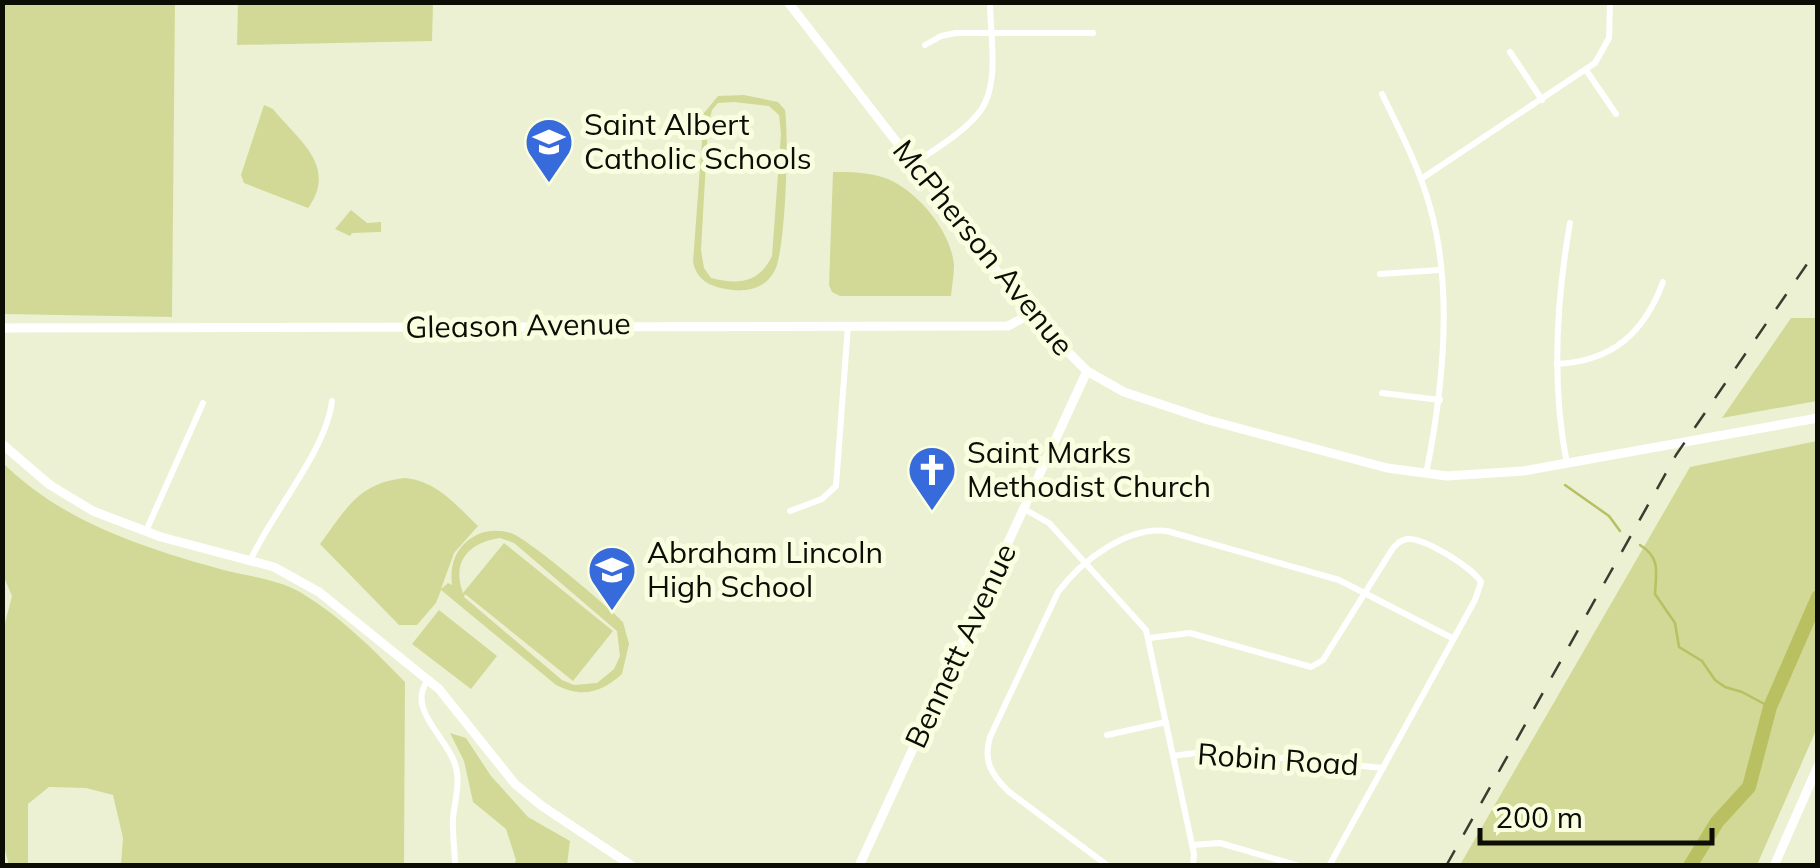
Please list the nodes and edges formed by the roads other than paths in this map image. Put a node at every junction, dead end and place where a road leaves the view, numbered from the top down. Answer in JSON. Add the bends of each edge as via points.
{"nodes":[{"id":1,"x":788,"y":2,"type":"edge"},
{"id":2,"x":990,"y":2,"type":"edge"},
{"id":3,"x":1610,"y":2,"type":"edge"},
{"id":4,"x":990,"y":34,"type":"junction"},
{"id":5,"x":1094,"y":34,"type":"dead end"},
{"id":6,"x":925,"y":44,"type":"dead end"},
{"id":7,"x":1510,"y":52,"type":"dead end"},
{"id":8,"x":1586,"y":70,"type":"junction"},
{"id":9,"x":1382,"y":94,"type":"dead end"},
{"id":10,"x":1542,"y":100,"type":"junction"},
{"id":11,"x":1616,"y":114,"type":"dead end"},
{"id":12,"x":914,"y":164,"type":"junction"},
{"id":13,"x":1421,"y":179,"type":"junction"},
{"id":14,"x":1570,"y":224,"type":"dead end"},
{"id":15,"x":1440,"y":270,"type":"junction"},
{"id":16,"x":1380,"y":274,"type":"dead end"},
{"id":17,"x":1663,"y":282,"type":"dead end"},
{"id":18,"x":1030,"y":314,"type":"junction"},
{"id":19,"x":848,"y":324,"type":"junction"},
{"id":20,"x":2,"y":328,"type":"edge"},
{"id":21,"x":1557,"y":364,"type":"junction"},
{"id":22,"x":1087,"y":371,"type":"junction"},
{"id":23,"x":1382,"y":393,"type":"dead end"},
{"id":24,"x":332,"y":400,"type":"dead end"},
{"id":25,"x":1440,"y":400,"type":"junction"},
{"id":26,"x":203,"y":403,"type":"dead end"},
{"id":27,"x":1818,"y":418,"type":"edge"},
{"id":28,"x":2,"y":444,"type":"edge"},
{"id":29,"x":1567,"y":464,"type":"junction"},
{"id":30,"x":1426,"y":474,"type":"junction"},
{"id":31,"x":1024,"y":508,"type":"junction"},
{"id":32,"x":790,"y":511,"type":"dead end"},
{"id":33,"x":145,"y":532,"type":"junction"},
{"id":34,"x":250,"y":559,"type":"junction"},
{"id":35,"x":1088,"y":563,"type":"junction"},
{"id":36,"x":1365,"y":592,"type":"junction"},
{"id":37,"x":1149,"y":638,"type":"junction"},
{"id":38,"x":1454,"y":639,"type":"junction"},
{"id":39,"x":428,"y":680,"type":"junction"},
{"id":40,"x":1166,"y":722,"type":"junction"},
{"id":41,"x":1107,"y":736,"type":"dead end"},
{"id":42,"x":1173,"y":756,"type":"junction"},
{"id":43,"x":1818,"y":766,"type":"edge"},
{"id":44,"x":1383,"y":768,"type":"junction"},
{"id":45,"x":1192,"y":845,"type":"junction"},
{"id":46,"x":620,"y":862,"type":"edge"},
{"id":47,"x":455,"y":866,"type":"edge"},
{"id":48,"x":632,"y":866,"type":"edge"},
{"id":49,"x":859,"y":866,"type":"edge"},
{"id":50,"x":1108,"y":866,"type":"edge"},
{"id":51,"x":1193,"y":866,"type":"edge"},
{"id":52,"x":1299,"y":866,"type":"edge"},
{"id":53,"x":1328,"y":866,"type":"edge"},
{"id":54,"x":1774,"y":866,"type":"edge"}],
"edges":[{"from":1,"to":12,"type":"main road","name":"McPherson Avenue"},
{"from":2,"to":4,"type":"street"},
{"from":3,"to":8,"type":"street","via":[[1609,38]]},
{"from":4,"to":5,"type":"street"},
{"from":4,"to":6,"type":"street","via":[[948,34]]},
{"from":4,"to":12,"type":"street","via":[[983,107]]},
{"from":7,"to":10,"type":"street"},
{"from":8,"to":10,"type":"street"},
{"from":8,"to":11,"type":"street"},
{"from":9,"to":13,"type":"street"},
{"from":10,"to":13,"type":"street"},
{"from":12,"to":18,"type":"main road","name":"McPherson Avenue"},
{"from":13,"to":15,"type":"street"},
{"from":14,"to":21,"type":"street"},
{"from":15,"to":16,"type":"street"},
{"from":15,"to":25,"type":"street"},
{"from":17,"to":21,"type":"street","via":[[1650,313],[1620,347],[1595,359]]},
{"from":18,"to":19,"type":"main road","name":"Gleason Avenue","via":[[1008,326]]},
{"from":18,"to":22,"type":"main road","name":"McPherson Avenue"},
{"from":19,"to":20,"type":"main road","name":"Gleason Avenue"},
{"from":19,"to":32,"type":"street","via":[[836,486]]},
{"from":21,"to":29,"type":"street"},
{"from":22,"to":30,"type":"main road","name":"McPherson Avenue","via":[[1124,392],[1210,421]]},
{"from":22,"to":31,"type":"main road","name":"Bennett Avenue"},
{"from":23,"to":25,"type":"street"},
{"from":24,"to":34,"type":"street","via":[[320,439]]},
{"from":25,"to":30,"type":"street"},
{"from":26,"to":33,"type":"street"},
{"from":27,"to":29,"type":"main road","name":"McPherson Avenue"},
{"from":28,"to":33,"type":"main road","via":[[61,493]]},
{"from":29,"to":30,"type":"main road","name":"McPherson Avenue","via":[[1492,475]]},
{"from":31,"to":35,"type":"street","via":[[1050,523]]},
{"from":31,"to":49,"type":"main road","name":"Bennett Avenue"},
{"from":33,"to":34,"type":"main road"},
{"from":34,"to":39,"type":"main road","via":[[319,592]]},
{"from":35,"to":36,"type":"street","via":[[1132,534],[1158,530],[1324,574]]},
{"from":35,"to":37,"type":"street"},
{"from":35,"to":50,"type":"street","via":[[1058,592],[990,737],[987,757],[993,777],[1008,791]]},
{"from":36,"to":37,"type":"street","via":[[1323,660],[1311,667],[1190,633]]},
{"from":36,"to":38,"type":"street"},
{"from":36,"to":38,"type":"street","via":[[1400,541],[1413,539],[1459,562],[1481,582]]},
{"from":37,"to":40,"type":"street"},
{"from":38,"to":44,"type":"street"},
{"from":39,"to":46,"type":"main road","via":[[515,784]]},
{"from":39,"to":47,"type":"street","via":[[420,700],[458,779]]},
{"from":40,"to":41,"type":"street"},
{"from":40,"to":42,"type":"street"},
{"from":42,"to":44,"type":"street","name":"Robin Road","via":[[1210,751]]},
{"from":42,"to":45,"type":"street"},
{"from":43,"to":54,"type":"main road"},
{"from":44,"to":53,"type":"street"},
{"from":45,"to":51,"type":"street"},
{"from":45,"to":52,"type":"street","via":[[1220,843]]},
{"from":46,"to":48,"type":"main road"}]}
